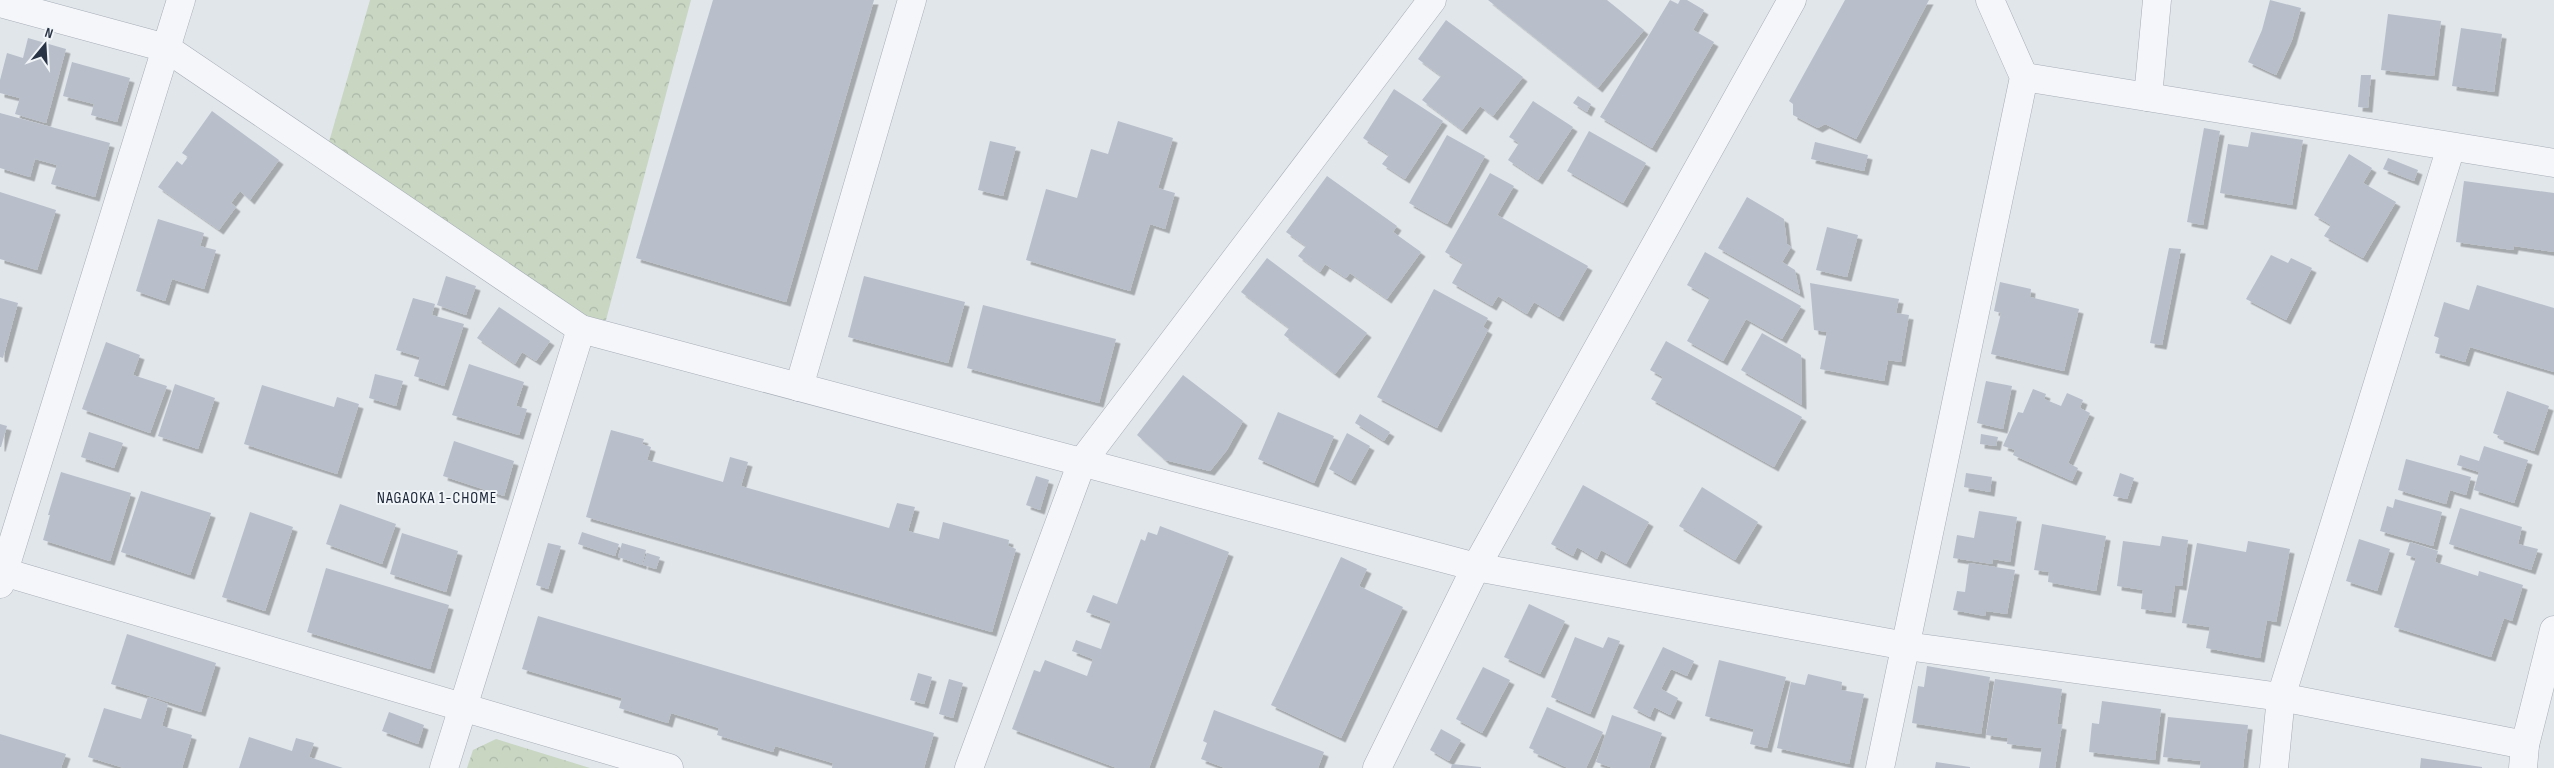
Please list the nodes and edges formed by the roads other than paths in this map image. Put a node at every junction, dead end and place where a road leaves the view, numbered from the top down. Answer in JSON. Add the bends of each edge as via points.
{"nodes":[{"id":1,"x":181,"y":0,"type":"edge"},
{"id":2,"x":912,"y":0,"type":"edge"},
{"id":3,"x":1432,"y":0,"type":"edge"},
{"id":4,"x":1792,"y":0,"type":"edge"},
{"id":5,"x":1990,"y":0,"type":"edge"},
{"id":6,"x":2157,"y":0,"type":"edge"},
{"id":7,"x":0,"y":3,"type":"edge"},
{"id":8,"x":166,"y":48,"type":"junction"},
{"id":9,"x":2024,"y":77,"type":"junction"},
{"id":10,"x":2148,"y":97,"type":"junction"},
{"id":11,"x":2451,"y":146,"type":"junction"},
{"id":12,"x":2554,"y":163,"type":"edge"},
{"id":13,"x":582,"y":329,"type":"junction"},
{"id":14,"x":798,"y":387,"type":"junction"},
{"id":15,"x":1082,"y":462,"type":"junction"},
{"id":16,"x":1476,"y":567,"type":"junction"},
{"id":17,"x":1,"y":575,"type":"edge"},
{"id":18,"x":2554,"y":630,"type":"edge"},
{"id":19,"x":1906,"y":646,"type":"junction"},
{"id":20,"x":2281,"y":696,"type":"junction"},
{"id":21,"x":463,"y":708,"type":"junction"},
{"id":22,"x":2524,"y":757,"type":"edge"},
{"id":23,"x":444,"y":768,"type":"edge"},
{"id":24,"x":669,"y":768,"type":"edge"},
{"id":25,"x":969,"y":768,"type":"edge"},
{"id":26,"x":1376,"y":768,"type":"edge"},
{"id":27,"x":1880,"y":768,"type":"edge"},
{"id":28,"x":2274,"y":768,"type":"edge"}],
"edges":[{"from":1,"to":8,"type":"street"},
{"from":2,"to":14,"type":"street"},
{"from":3,"to":15,"type":"street"},
{"from":4,"to":16,"type":"street"},
{"from":5,"to":9,"type":"street"},
{"from":6,"to":10,"type":"street"},
{"from":7,"to":8,"type":"street"},
{"from":8,"to":13,"type":"street"},
{"from":8,"to":17,"type":"street"},
{"from":9,"to":10,"type":"street"},
{"from":9,"to":19,"type":"street"},
{"from":10,"to":11,"type":"street"},
{"from":11,"to":12,"type":"street"},
{"from":11,"to":20,"type":"street"},
{"from":13,"to":14,"type":"street"},
{"from":13,"to":21,"type":"street"},
{"from":14,"to":15,"type":"street"},
{"from":15,"to":16,"type":"street"},
{"from":15,"to":25,"type":"street"},
{"from":16,"to":19,"type":"street"},
{"from":16,"to":26,"type":"street"},
{"from":17,"to":21,"type":"street"},
{"from":18,"to":22,"type":"street"},
{"from":19,"to":20,"type":"street"},
{"from":19,"to":27,"type":"street"},
{"from":20,"to":22,"type":"street"},
{"from":20,"to":28,"type":"street"},
{"from":21,"to":23,"type":"street"},
{"from":21,"to":24,"type":"street"}]}
